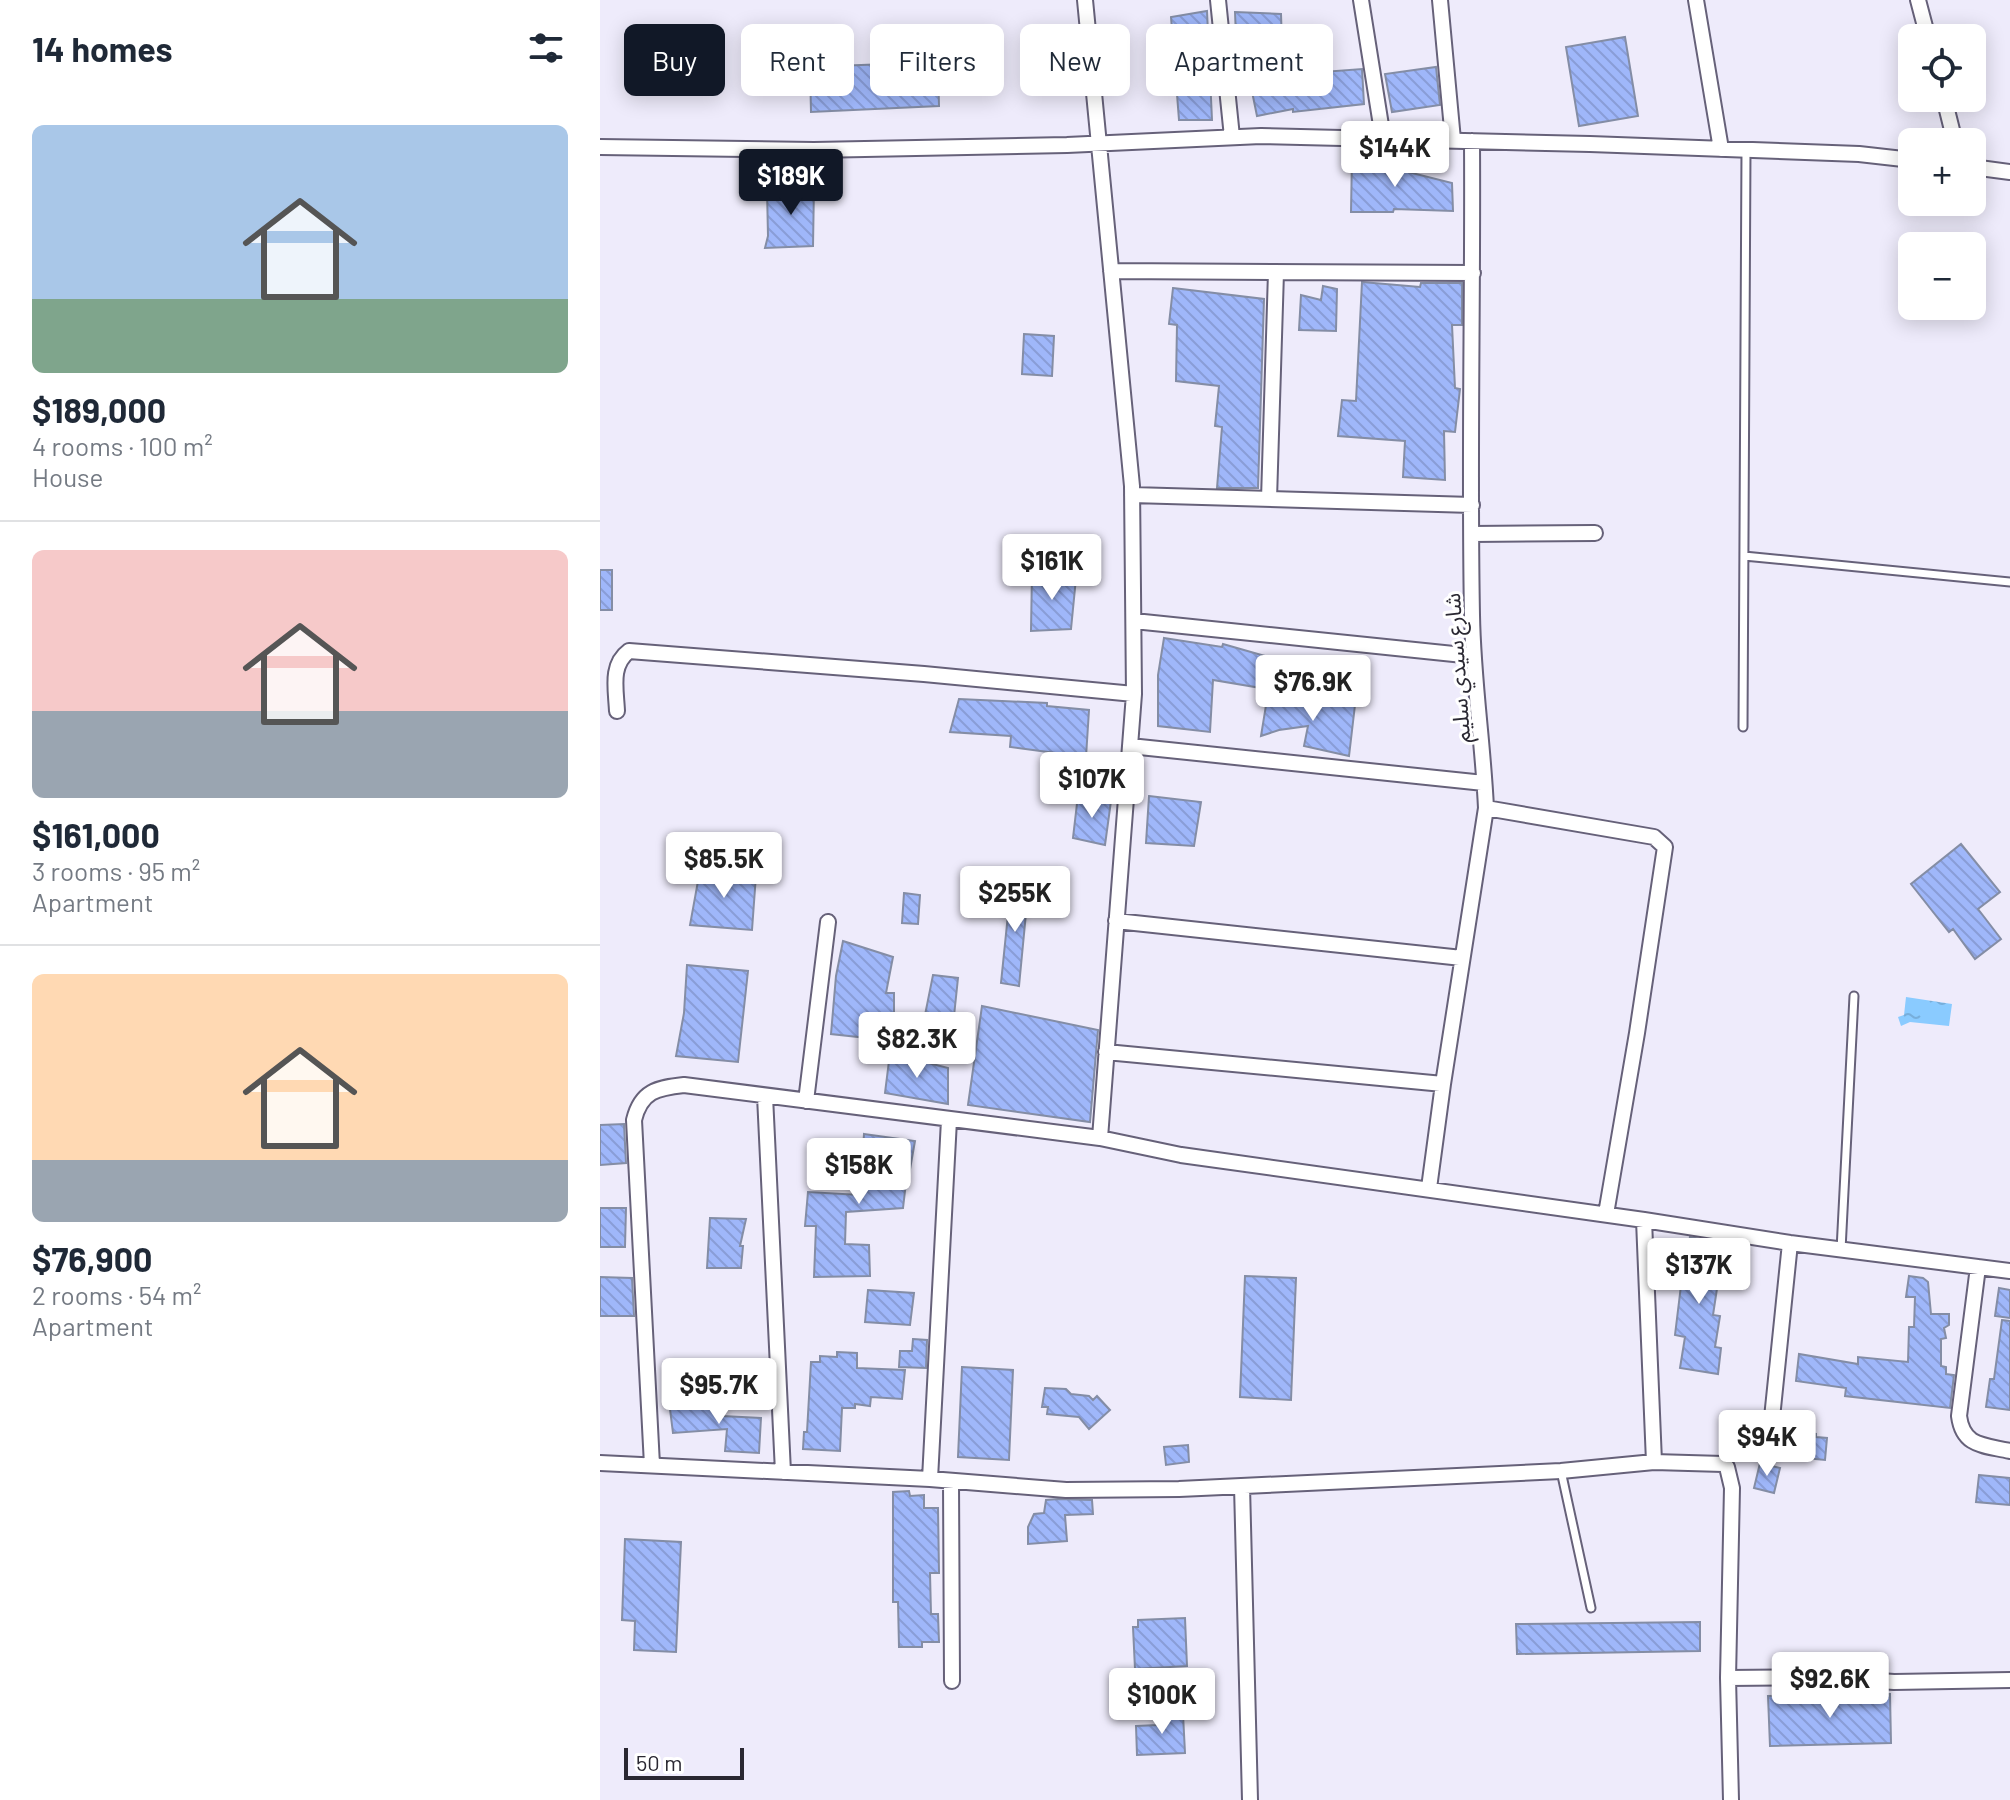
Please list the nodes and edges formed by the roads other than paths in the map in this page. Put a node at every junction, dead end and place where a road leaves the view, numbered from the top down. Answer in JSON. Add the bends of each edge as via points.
{"nodes":[{"id":1,"x":1085,"y":0,"type":"edge"},
{"id":2,"x":1218,"y":0,"type":"edge"},
{"id":3,"x":1361,"y":0,"type":"edge"},
{"id":4,"x":1440,"y":0,"type":"edge"},
{"id":5,"x":1696,"y":0,"type":"edge"},
{"id":6,"x":1918,"y":0,"type":"edge"},
{"id":7,"x":1924,"y":24,"type":"edge"},
{"id":8,"x":1232,"y":137,"type":"junction"},
{"id":9,"x":1383,"y":138,"type":"junction"},
{"id":10,"x":1453,"y":140,"type":"junction"},
{"id":11,"x":1472,"y":141,"type":"junction"},
{"id":12,"x":1098,"y":143,"type":"junction"},
{"id":13,"x":600,"y":147,"type":"edge"},
{"id":14,"x":1721,"y":149,"type":"junction"},
{"id":15,"x":1746,"y":150,"type":"junction"},
{"id":16,"x":1898,"y":158,"type":"edge"},
{"id":17,"x":1986,"y":169,"type":"edge"},
{"id":18,"x":2010,"y":172,"type":"edge"},
{"id":19,"x":1111,"y":271,"type":"junction"},
{"id":20,"x":1276,"y":272,"type":"junction"},
{"id":21,"x":1473,"y":273,"type":"junction"},
{"id":22,"x":1132,"y":495,"type":"junction"},
{"id":23,"x":1269,"y":499,"type":"junction"},
{"id":24,"x":1472,"y":505,"type":"junction"},
{"id":25,"x":1595,"y":533,"type":"dead end"},
{"id":26,"x":1472,"y":534,"type":"junction"},
{"id":27,"x":1744,"y":556,"type":"junction"},
{"id":28,"x":2010,"y":582,"type":"edge"},
{"id":29,"x":1134,"y":621,"type":"junction"},
{"id":30,"x":1473,"y":656,"type":"junction"},
{"id":31,"x":1134,"y":694,"type":"junction"},
{"id":32,"x":617,"y":711,"type":"dead end"},
{"id":33,"x":1743,"y":727,"type":"dead end"},
{"id":34,"x":1130,"y":746,"type":"junction"},
{"id":35,"x":1484,"y":783,"type":"junction"},
{"id":36,"x":1486,"y":808,"type":"junction"},
{"id":37,"x":1116,"y":921,"type":"junction"},
{"id":38,"x":828,"y":922,"type":"dead end"},
{"id":39,"x":1462,"y":958,"type":"junction"},
{"id":40,"x":1854,"y":996,"type":"dead end"},
{"id":41,"x":1106,"y":1052,"type":"junction"},
{"id":42,"x":1443,"y":1084,"type":"junction"},
{"id":43,"x":765,"y":1096,"type":"junction"},
{"id":44,"x":806,"y":1101,"type":"junction"},
{"id":45,"x":949,"y":1120,"type":"junction"},
{"id":46,"x":1100,"y":1138,"type":"junction"},
{"id":47,"x":1429,"y":1188,"type":"junction"},
{"id":48,"x":1606,"y":1214,"type":"junction"},
{"id":49,"x":1644,"y":1220,"type":"junction"},
{"id":50,"x":1790,"y":1243,"type":"junction"},
{"id":51,"x":1841,"y":1250,"type":"junction"},
{"id":52,"x":1978,"y":1267,"type":"junction"},
{"id":53,"x":2010,"y":1271,"type":"edge"},
{"id":54,"x":1769,"y":1447,"type":"dead end"},
{"id":55,"x":2010,"y":1451,"type":"edge"},
{"id":56,"x":1654,"y":1462,"type":"junction"},
{"id":57,"x":600,"y":1463,"type":"edge"},
{"id":58,"x":652,"y":1465,"type":"junction"},
{"id":59,"x":1561,"y":1471,"type":"junction"},
{"id":60,"x":783,"y":1472,"type":"junction"},
{"id":61,"x":930,"y":1479,"type":"junction"},
{"id":62,"x":951,"y":1481,"type":"junction"},
{"id":63,"x":1242,"y":1486,"type":"junction"},
{"id":64,"x":1591,"y":1608,"type":"dead end"},
{"id":65,"x":1728,"y":1678,"type":"junction"},
{"id":66,"x":2010,"y":1680,"type":"edge"},
{"id":67,"x":952,"y":1681,"type":"dead end"},
{"id":68,"x":1250,"y":1800,"type":"edge"},
{"id":69,"x":1731,"y":1800,"type":"edge"}],
"edges":[{"from":1,"to":12,"type":"street"},
{"from":2,"to":8,"type":"street"},
{"from":3,"to":9,"type":"street"},
{"from":4,"to":10,"type":"street"},
{"from":5,"to":14,"type":"street"},
{"from":6,"to":7,"type":"street"},
{"from":8,"to":9,"type":"street"},
{"from":8,"to":12,"type":"street"},
{"from":9,"to":10,"type":"street"},
{"from":10,"to":11,"type":"street"},
{"from":11,"to":14,"type":"street"},
{"from":11,"to":21,"type":"street","name":"شارع سيدي سليم"},
{"from":12,"to":13,"type":"street","via":[[814,150]]},
{"from":12,"to":19,"type":"street"},
{"from":14,"to":15,"type":"street"},
{"from":15,"to":16,"type":"street"},
{"from":15,"to":27,"type":"lane"},
{"from":17,"to":18,"type":"street"},
{"from":19,"to":20,"type":"street"},
{"from":19,"to":22,"type":"street"},
{"from":20,"to":21,"type":"street"},
{"from":20,"to":23,"type":"street"},
{"from":21,"to":24,"type":"street","name":"شارع سيدي سليم"},
{"from":22,"to":23,"type":"street"},
{"from":22,"to":29,"type":"street"},
{"from":23,"to":24,"type":"street"},
{"from":24,"to":26,"type":"street","name":"شارع سيدي سليم"},
{"from":25,"to":26,"type":"street"},
{"from":26,"to":30,"type":"street","name":"شارع سيدي سليم"},
{"from":27,"to":28,"type":"lane"},
{"from":27,"to":33,"type":"lane"},
{"from":29,"to":30,"type":"street"},
{"from":29,"to":31,"type":"street"},
{"from":30,"to":35,"type":"street","name":"شارع سيدي سليم"},
{"from":31,"to":32,"type":"street","via":[[629,651],[615,669]]},
{"from":31,"to":34,"type":"street"},
{"from":34,"to":35,"type":"street"},
{"from":34,"to":37,"type":"street"},
{"from":35,"to":36,"type":"street","name":"شارع سيدي سليم"},
{"from":36,"to":39,"type":"street","name":"شارع سيدي سليم"},
{"from":36,"to":48,"type":"street","via":[[1654,837],[1665,847]]},
{"from":37,"to":39,"type":"street"},
{"from":37,"to":41,"type":"street"},
{"from":38,"to":44,"type":"street"},
{"from":39,"to":42,"type":"street","name":"شارع سيدي سليم"},
{"from":40,"to":51,"type":"lane"},
{"from":41,"to":42,"type":"street"},
{"from":41,"to":46,"type":"street"},
{"from":42,"to":47,"type":"street","name":"شارع سيدي سليم"},
{"from":43,"to":44,"type":"street"},
{"from":43,"to":58,"type":"street","via":[[684,1085],[661,1087],[638,1104],[634,1120]]},
{"from":43,"to":60,"type":"street"},
{"from":44,"to":45,"type":"street"},
{"from":45,"to":46,"type":"street"},
{"from":45,"to":61,"type":"street"},
{"from":46,"to":47,"type":"street","via":[[1181,1155]]},
{"from":47,"to":48,"type":"street"},
{"from":48,"to":49,"type":"street"},
{"from":49,"to":50,"type":"street"},
{"from":49,"to":56,"type":"street"},
{"from":50,"to":51,"type":"street"},
{"from":50,"to":54,"type":"street"},
{"from":51,"to":52,"type":"street"},
{"from":52,"to":53,"type":"street"},
{"from":52,"to":55,"type":"street","via":[[1961,1430],[1968,1440]]},
{"from":56,"to":59,"type":"street"},
{"from":56,"to":65,"type":"street","via":[[1723,1464],[1730,1473]]},
{"from":57,"to":58,"type":"street"},
{"from":58,"to":60,"type":"street"},
{"from":59,"to":63,"type":"street"},
{"from":59,"to":64,"type":"lane"},
{"from":60,"to":61,"type":"street"},
{"from":61,"to":62,"type":"street"},
{"from":62,"to":63,"type":"street","via":[[1066,1490]]},
{"from":62,"to":67,"type":"street"},
{"from":63,"to":68,"type":"street"},
{"from":65,"to":66,"type":"street"},
{"from":65,"to":69,"type":"street"}]}
